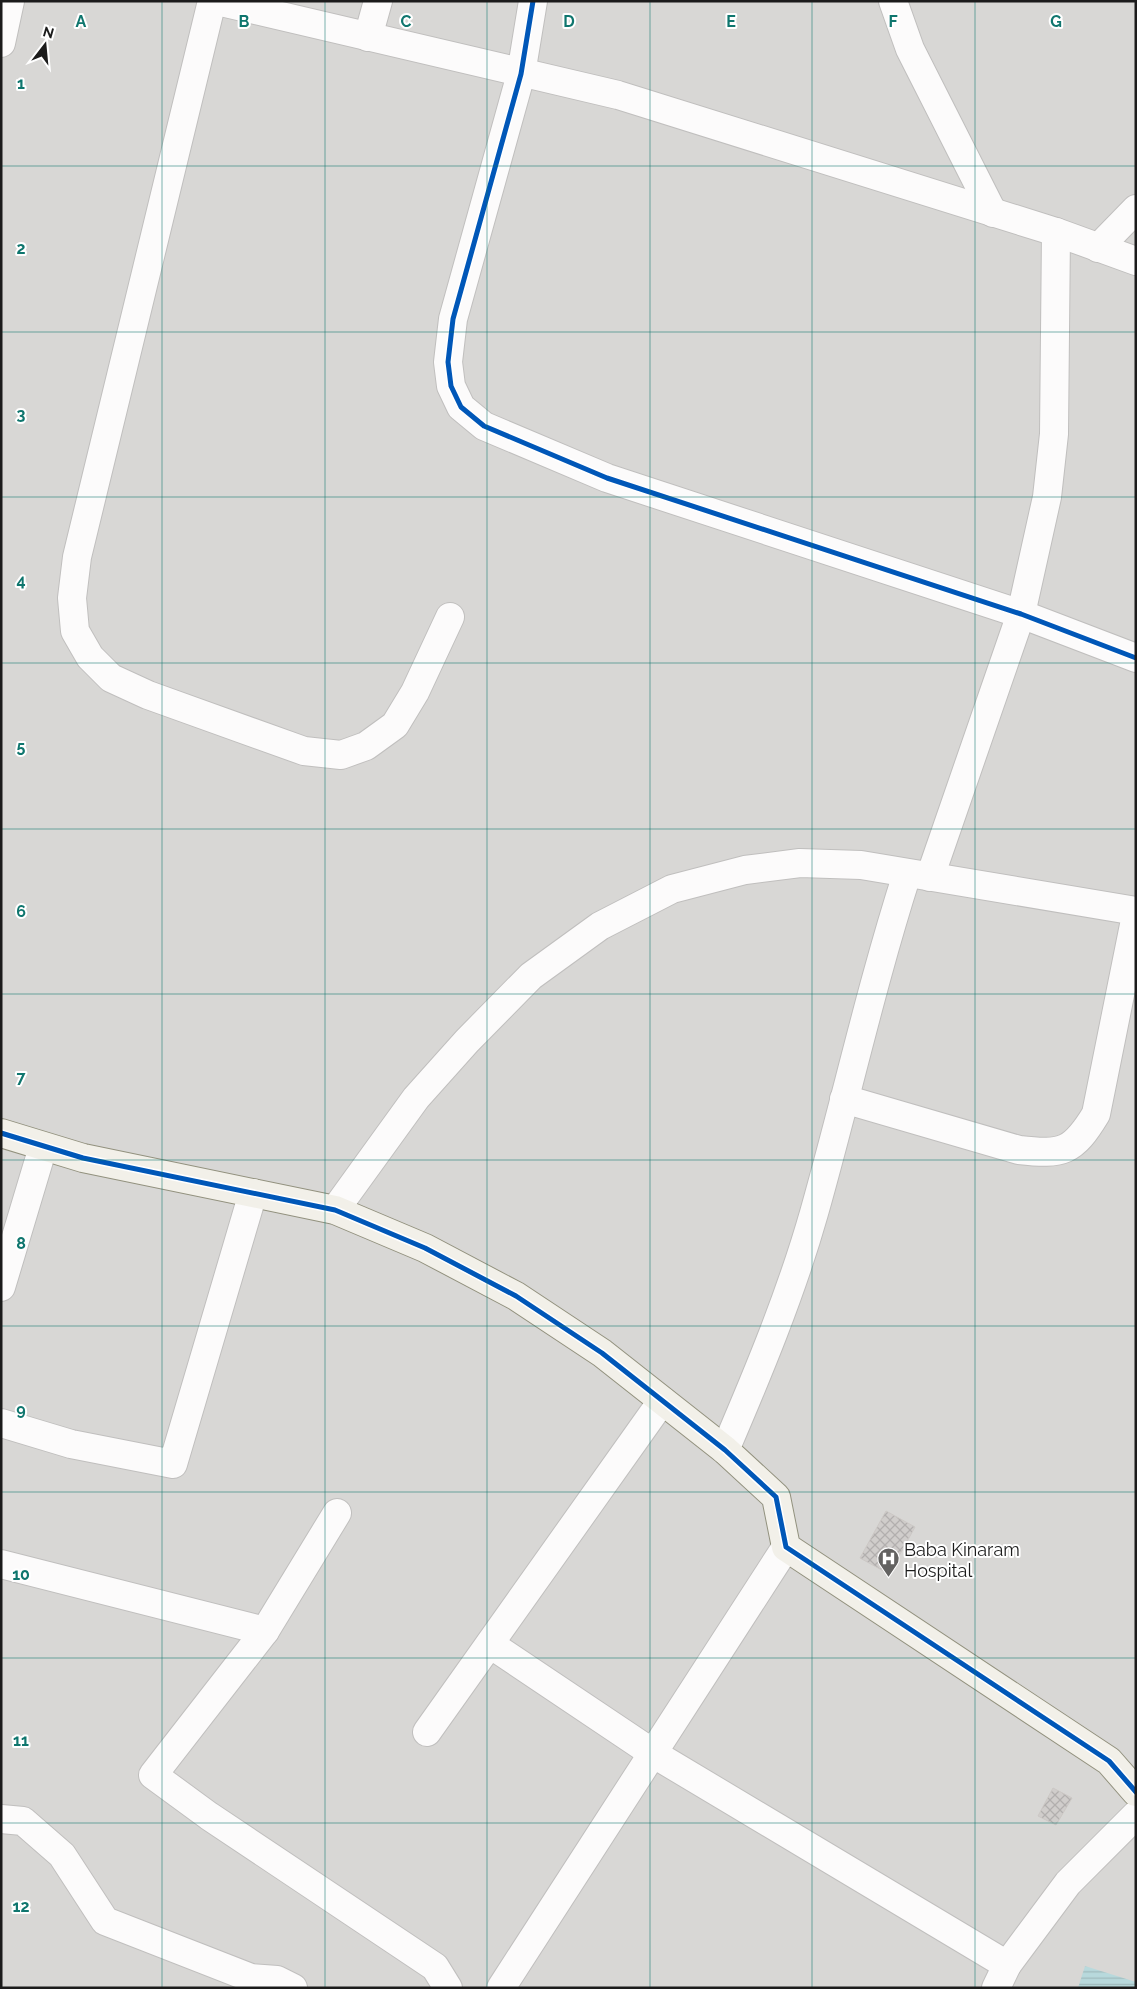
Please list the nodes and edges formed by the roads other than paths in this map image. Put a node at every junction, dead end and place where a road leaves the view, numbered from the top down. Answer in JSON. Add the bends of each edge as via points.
{"nodes":[{"id":1,"x":10,"y":1,"type":"edge"},
{"id":2,"x":212,"y":1,"type":"edge"},
{"id":3,"x":217,"y":1,"type":"edge"},
{"id":4,"x":378,"y":1,"type":"edge"},
{"id":5,"x":533,"y":1,"type":"edge"},
{"id":6,"x":893,"y":1,"type":"edge"},
{"id":7,"x":368,"y":37,"type":"junction"},
{"id":8,"x":1,"y":43,"type":"edge"},
{"id":9,"x":521,"y":74,"type":"junction"},
{"id":10,"x":1136,"y":209,"type":"edge"},
{"id":11,"x":993,"y":213,"type":"junction"},
{"id":12,"x":1056,"y":232,"type":"junction"},
{"id":13,"x":1098,"y":248,"type":"junction"},
{"id":14,"x":1136,"y":261,"type":"edge"},
{"id":15,"x":1021,"y":614,"type":"junction"},
{"id":16,"x":450,"y":617,"type":"dead end"},
{"id":17,"x":1136,"y":658,"type":"edge"},
{"id":18,"x":918,"y":876,"type":"junction"},
{"id":19,"x":1136,"y":911,"type":"edge"},
{"id":20,"x":1136,"y":916,"type":"edge"},
{"id":21,"x":844,"y":1099,"type":"junction"},
{"id":22,"x":1,"y":1133,"type":"edge"},
{"id":23,"x":44,"y":1147,"type":"junction"},
{"id":24,"x":253,"y":1193,"type":"junction"},
{"id":25,"x":334,"y":1210,"type":"junction"},
{"id":26,"x":1,"y":1287,"type":"edge"},
{"id":27,"x":662,"y":1400,"type":"junction"},
{"id":28,"x":1,"y":1423,"type":"edge"},
{"id":29,"x":725,"y":1450,"type":"junction"},
{"id":30,"x":338,"y":1513,"type":"dead end"},
{"id":31,"x":786,"y":1547,"type":"junction"},
{"id":32,"x":1,"y":1564,"type":"edge"},
{"id":33,"x":264,"y":1631,"type":"junction"},
{"id":34,"x":490,"y":1644,"type":"junction"},
{"id":35,"x":427,"y":1732,"type":"dead end"},
{"id":36,"x":654,"y":1754,"type":"junction"},
{"id":37,"x":1136,"y":1792,"type":"edge"},
{"id":38,"x":1136,"y":1815,"type":"edge"},
{"id":39,"x":1,"y":1819,"type":"edge"},
{"id":40,"x":1002,"y":1977,"type":"edge"},
{"id":41,"x":293,"y":1988,"type":"edge"},
{"id":42,"x":448,"y":1988,"type":"edge"},
{"id":43,"x":501,"y":1988,"type":"edge"}],
"edges":[{"from":1,"to":8,"type":"street"},
{"from":2,"to":16,"type":"street","via":[[77,557],[72,598],[75,631],[90,657],[111,678],[148,695],[304,751],[341,755],[366,746],[395,725]]},
{"from":3,"to":7,"type":"street"},
{"from":4,"to":7,"type":"street"},
{"from":5,"to":9,"type":"street"},
{"from":6,"to":11,"type":"street","via":[[910,50]]},
{"from":7,"to":9,"type":"street"},
{"from":9,"to":11,"type":"street","via":[[618,95]]},
{"from":9,"to":15,"type":"street","via":[[453,319],[448,362],[451,386],[460,407],[484,426],[607,478]]},
{"from":10,"to":13,"type":"street"},
{"from":11,"to":12,"type":"street"},
{"from":12,"to":13,"type":"street"},
{"from":12,"to":15,"type":"street","via":[[1054,434],[1047,497]]},
{"from":13,"to":14,"type":"street"},
{"from":15,"to":17,"type":"street"},
{"from":15,"to":18,"type":"street"},
{"from":18,"to":19,"type":"street"},
{"from":18,"to":21,"type":"street","via":[[879,961]]},
{"from":18,"to":25,"type":"street","via":[[860,865],[800,863],[745,870],[672,889],[600,926],[531,976],[467,1041],[416,1098]]},
{"from":20,"to":21,"type":"street","via":[[1096,1114],[1085,1133],[1067,1150],[1045,1153],[1019,1150]]},
{"from":21,"to":29,"type":"street","via":[[814,1214],[788,1291]]},
{"from":22,"to":23,"type":"street"},
{"from":23,"to":24,"type":"street"},
{"from":23,"to":26,"type":"street"},
{"from":24,"to":25,"type":"street"},
{"from":24,"to":28,"type":"street","via":[[173,1464],[70,1444]]},
{"from":25,"to":27,"type":"street","via":[[425,1248],[516,1296],[602,1353]]},
{"from":27,"to":29,"type":"street"},
{"from":27,"to":34,"type":"street"},
{"from":29,"to":31,"type":"street","via":[[776,1497]]},
{"from":30,"to":33,"type":"street"},
{"from":31,"to":36,"type":"street"},
{"from":31,"to":37,"type":"street","via":[[1110,1761]]},
{"from":32,"to":33,"type":"street"},
{"from":33,"to":42,"type":"street","via":[[153,1775],[435,1967]]},
{"from":34,"to":35,"type":"street"},
{"from":34,"to":36,"type":"street"},
{"from":36,"to":40,"type":"street"},
{"from":36,"to":43,"type":"street"},
{"from":38,"to":40,"type":"street","via":[[1068,1883]]},
{"from":39,"to":41,"type":"street","via":[[23,1822],[62,1855],[104,1921],[250,1978],[277,1980]]}]}
